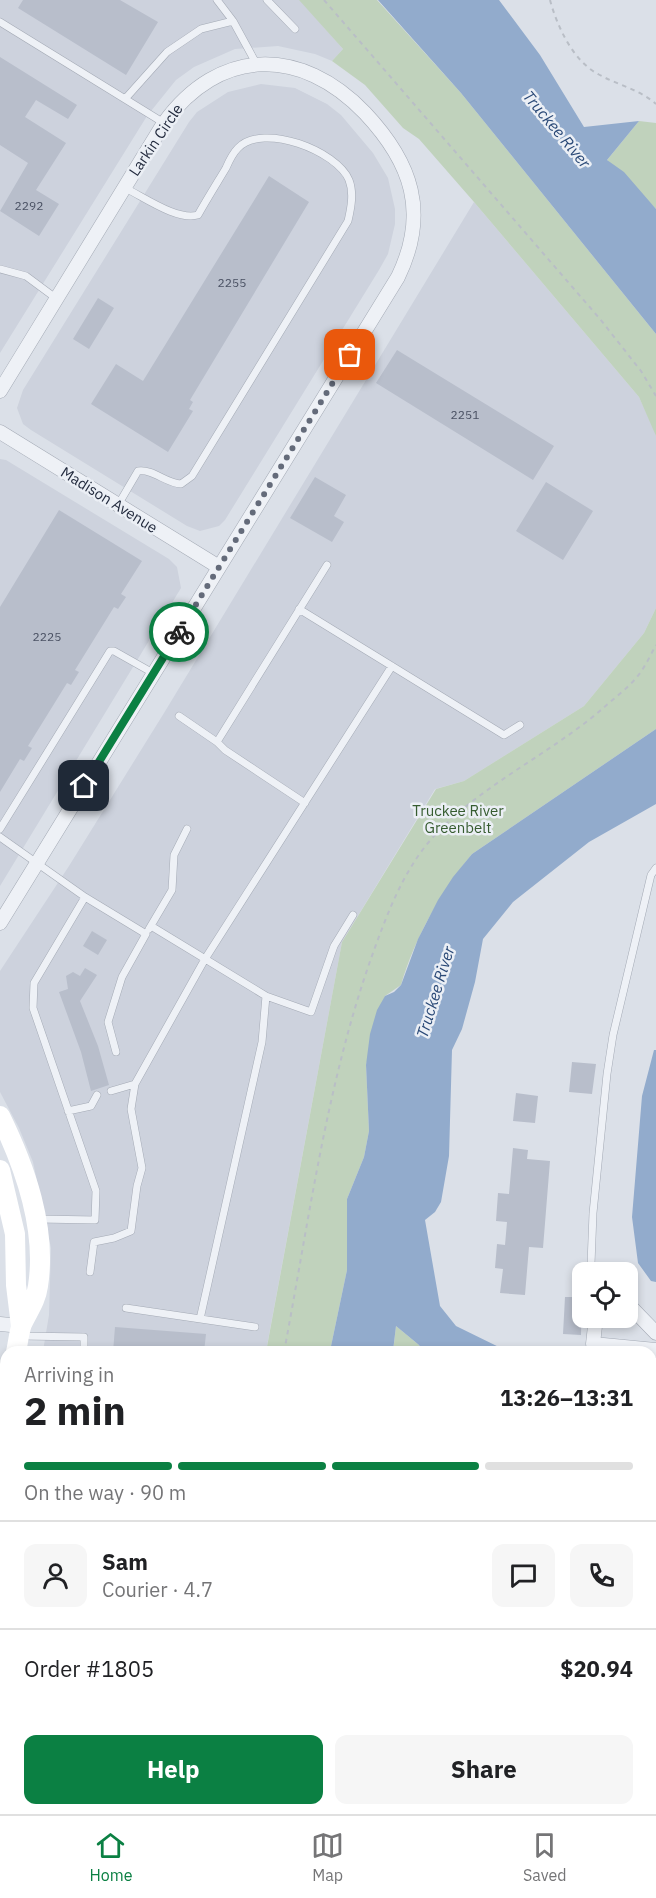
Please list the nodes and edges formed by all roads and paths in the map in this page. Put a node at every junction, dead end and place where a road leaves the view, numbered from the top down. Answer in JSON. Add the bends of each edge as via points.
{"nodes":[{"id":1,"x":217,"y":0,"type":"edge"},
{"id":2,"x":267,"y":0,"type":"edge"},
{"id":3,"x":324,"y":0,"type":"edge"},
{"id":4,"x":550,"y":0,"type":"edge"},
{"id":5,"x":233,"y":21,"type":"junction"},
{"id":6,"x":0,"y":22,"type":"edge"},
{"id":7,"x":295,"y":29,"type":"dead end"},
{"id":8,"x":257,"y":65,"type":"junction"},
{"id":9,"x":125,"y":99,"type":"junction"},
{"id":10,"x":656,"y":104,"type":"edge"},
{"id":11,"x":164,"y":123,"type":"junction"},
{"id":12,"x":125,"y":188,"type":"junction"},
{"id":13,"x":0,"y":268,"type":"edge"},
{"id":14,"x":57,"y":299,"type":"junction"},
{"id":15,"x":0,"y":391,"type":"edge"},
{"id":16,"x":656,"y":396,"type":"edge"},
{"id":17,"x":0,"y":432,"type":"edge"},
{"id":18,"x":118,"y":505,"type":"junction"},
{"id":19,"x":327,"y":565,"type":"dead end"},
{"id":20,"x":219,"y":567,"type":"junction"},
{"id":21,"x":299,"y":609,"type":"junction"},
{"id":22,"x":656,"y":645,"type":"edge"},
{"id":23,"x":392,"y":666,"type":"junction"},
{"id":24,"x":153,"y":674,"type":"junction"},
{"id":25,"x":179,"y":716,"type":"dead end"},
{"id":26,"x":520,"y":725,"type":"dead end"},
{"id":27,"x":217,"y":742,"type":"junction"},
{"id":28,"x":305,"y":802,"type":"junction"},
{"id":29,"x":0,"y":829,"type":"edge"},
{"id":30,"x":187,"y":829,"type":"dead end"},
{"id":31,"x":0,"y":837,"type":"edge"},
{"id":32,"x":37,"y":862,"type":"junction"},
{"id":33,"x":656,"y":868,"type":"edge"},
{"id":34,"x":85,"y":897,"type":"junction"},
{"id":35,"x":353,"y":915,"type":"dead end"},
{"id":36,"x":0,"y":923,"type":"edge"},
{"id":37,"x":151,"y":926,"type":"junction"},
{"id":38,"x":146,"y":934,"type":"junction"},
{"id":39,"x":205,"y":959,"type":"junction"},
{"id":40,"x":266,"y":996,"type":"junction"},
{"id":41,"x":116,"y":1052,"type":"dead end"},
{"id":42,"x":135,"y":1083,"type":"junction"},
{"id":43,"x":111,"y":1091,"type":"dead end"},
{"id":44,"x":98,"y":1095,"type":"dead end"},
{"id":45,"x":68,"y":1111,"type":"junction"},
{"id":46,"x":0,"y":1116,"type":"edge"},
{"id":47,"x":0,"y":1170,"type":"edge"},
{"id":48,"x":36,"y":1219,"type":"junction"},
{"id":49,"x":591,"y":1262,"type":"edge"},
{"id":50,"x":90,"y":1272,"type":"dead end"},
{"id":51,"x":126,"y":1308,"type":"dead end"},
{"id":52,"x":638,"y":1314,"type":"edge"},
{"id":53,"x":200,"y":1319,"type":"junction"},
{"id":54,"x":0,"y":1324,"type":"edge"},
{"id":55,"x":255,"y":1327,"type":"dead end"},
{"id":56,"x":595,"y":1328,"type":"edge"},
{"id":57,"x":656,"y":1333,"type":"edge"},
{"id":58,"x":19,"y":1338,"type":"edge"},
{"id":59,"x":84,"y":1346,"type":"edge"},
{"id":60,"x":285,"y":1346,"type":"edge"},
{"id":61,"x":614,"y":1346,"type":"edge"}],
"edges":[{"from":1,"to":5,"type":"lane"},
{"from":2,"to":7,"type":"lane"},
{"from":3,"to":16,"type":"path","via":[[600,319]]},
{"from":4,"to":10,"type":"path","via":[[572,50],[595,73],[646,94]]},
{"from":5,"to":8,"type":"lane"},
{"from":5,"to":9,"type":"lane","via":[[201,29],[167,52]]},
{"from":6,"to":9,"type":"lane"},
{"from":8,"to":11,"type":"street","name":"Larkin Circle","via":[[204,83]]},
{"from":8,"to":20,"type":"street","name":"Larkin Circle","via":[[297,68],[349,95],[405,166],[415,211],[408,256],[398,277]]},
{"from":9,"to":11,"type":"lane"},
{"from":11,"to":12,"type":"street","name":"Larkin Circle"},
{"from":12,"to":14,"type":"street","name":"Larkin Circle"},
{"from":12,"to":18,"type":"lane","via":[[179,216],[198,215],[238,147],[252,139],[270,138],[303,143],[341,166],[350,182],[352,201],[348,221],[192,476],[181,484],[170,483],[147,470],[138,471]]},
{"from":13,"to":14,"type":"lane","via":[[26,276]]},
{"from":14,"to":15,"type":"street","name":"Larkin Circle"},
{"from":17,"to":18,"type":"street","name":"Madison Avenue"},
{"from":18,"to":20,"type":"street","name":"Madison Avenue"},
{"from":19,"to":21,"type":"lane"},
{"from":20,"to":24,"type":"street","name":"Larkin Circle"},
{"from":21,"to":23,"type":"lane"},
{"from":21,"to":27,"type":"lane"},
{"from":22,"to":60,"type":"path","via":[[640,673],[576,731],[453,817],[422,850],[390,906],[362,982],[331,1105]]},
{"from":23,"to":26,"type":"lane","via":[[504,735]]},
{"from":23,"to":28,"type":"lane"},
{"from":24,"to":29,"type":"lane","via":[[110,651]]},
{"from":24,"to":32,"type":"street","name":"Larkin Circle"},
{"from":25,"to":27,"type":"lane"},
{"from":27,"to":28,"type":"lane"},
{"from":28,"to":39,"type":"lane"},
{"from":30,"to":37,"type":"lane","via":[[174,855],[172,890]]},
{"from":31,"to":32,"type":"lane"},
{"from":32,"to":34,"type":"lane"},
{"from":32,"to":36,"type":"street","name":"Larkin Circle"},
{"from":33,"to":49,"type":"lane","via":[[651,875],[606,1074]]},
{"from":34,"to":38,"type":"lane"},
{"from":34,"to":45,"type":"lane","via":[[34,983],[33,1008]]},
{"from":35,"to":40,"type":"lane","via":[[334,946],[311,1012]]},
{"from":37,"to":38,"type":"lane"},
{"from":37,"to":39,"type":"lane"},
{"from":38,"to":41,"type":"lane","via":[[122,977],[108,1022]]},
{"from":39,"to":40,"type":"lane"},
{"from":39,"to":42,"type":"lane"},
{"from":40,"to":53,"type":"lane","via":[[262,1042]]},
{"from":42,"to":43,"type":"lane"},
{"from":42,"to":50,"type":"lane","via":[[131,1109],[142,1168],[131,1231],[94,1242]]},
{"from":44,"to":45,"type":"lane","via":[[91,1106]]},
{"from":45,"to":48,"type":"lane","via":[[96,1191],[95,1220]]},
{"from":46,"to":48,"type":"main road","via":[[23,1166]]},
{"from":47,"to":58,"type":"main road","via":[[15,1234]]},
{"from":48,"to":58,"type":"main road","via":[[38,1285]]},
{"from":51,"to":53,"type":"lane"},
{"from":52,"to":57,"type":"street"},
{"from":53,"to":55,"type":"lane"},
{"from":54,"to":58,"type":"street"},
{"from":56,"to":61,"type":"street","via":[[593,1344]]},
{"from":58,"to":59,"type":"lane","via":[[84,1337]]}]}
